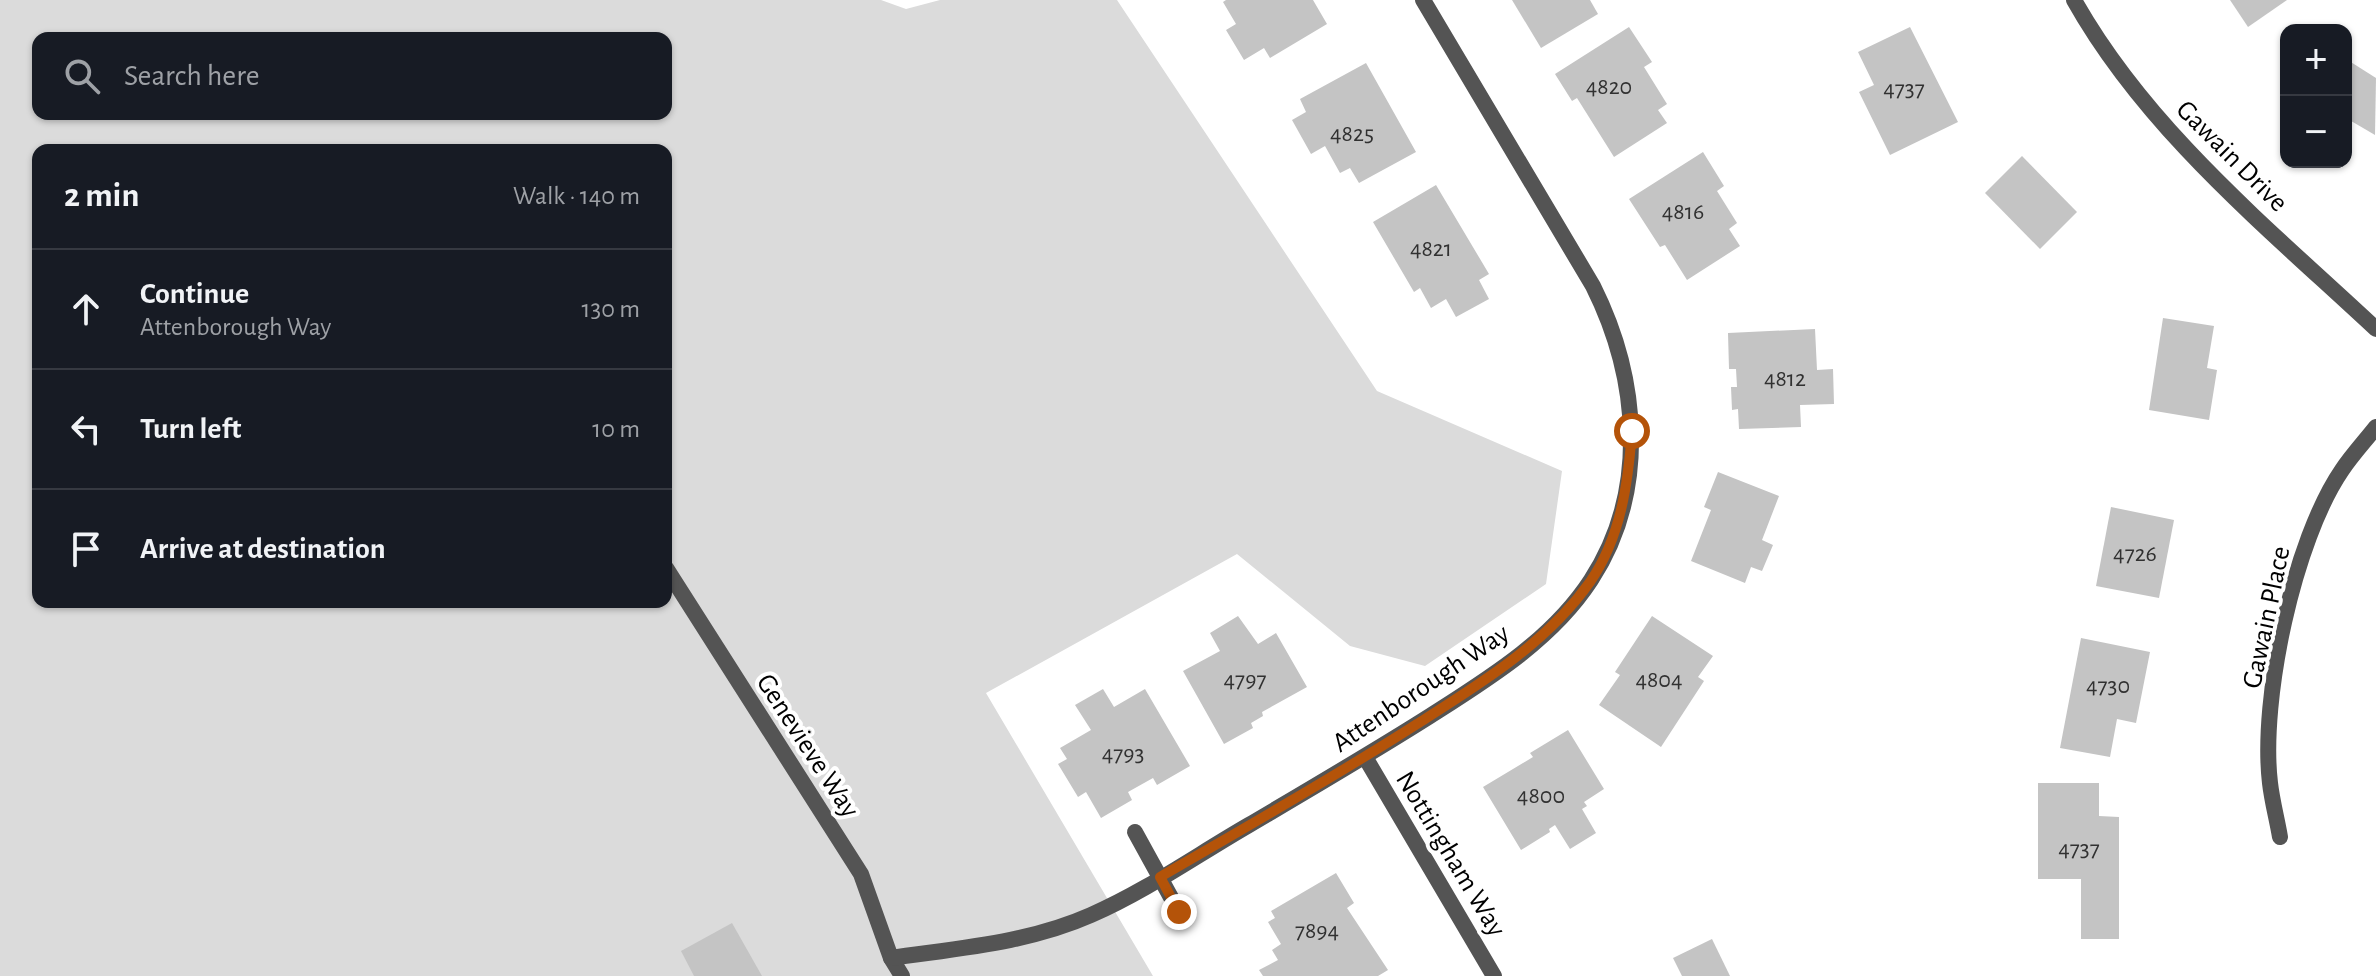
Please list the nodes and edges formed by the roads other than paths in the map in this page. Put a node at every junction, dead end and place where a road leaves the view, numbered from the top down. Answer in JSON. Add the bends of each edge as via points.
{"nodes":[{"id":1,"x":1423,"y":0,"type":"edge"},
{"id":2,"x":2074,"y":0,"type":"edge"},
{"id":3,"x":2376,"y":329,"type":"edge"},
{"id":4,"x":2376,"y":427,"type":"edge"},
{"id":5,"x":672,"y":577,"type":"edge"},
{"id":6,"x":1365,"y":757,"type":"junction"},
{"id":7,"x":1135,"y":832,"type":"dead end"},
{"id":8,"x":2280,"y":837,"type":"dead end"},
{"id":9,"x":1160,"y":877,"type":"junction"},
{"id":10,"x":1179,"y":912,"type":"dead end"},
{"id":11,"x":891,"y":958,"type":"junction"},
{"id":12,"x":902,"y":976,"type":"edge"},
{"id":13,"x":1494,"y":976,"type":"edge"}],
"edges":[{"from":1,"to":6,"type":"street","name":"Attenborough Way","via":[[1613,326],[1632,431],[1617,531],[1590,582],[1545,633],[1501,670]]},
{"from":2,"to":3,"type":"street","name":"Gawain Drive","via":[[2095,38],[2148,106],[2219,182]]},
{"from":4,"to":8,"type":"street","name":"Gawain Place","via":[[2341,471],[2312,529],[2292,594],[2277,660],[2271,726],[2269,781]]},
{"from":5,"to":11,"type":"street","name":"Genevieve Way","via":[[861,874]]},
{"from":6,"to":9,"type":"street","name":"Attenborough Way"},
{"from":6,"to":13,"type":"street","name":"Nottingham Way"},
{"from":7,"to":9,"type":"street"},
{"from":9,"to":10,"type":"street"},
{"from":9,"to":11,"type":"street","name":"Attenborough Way","via":[[1092,915],[1026,938]]},
{"from":11,"to":12,"type":"street","name":"Genevieve Way"}]}
